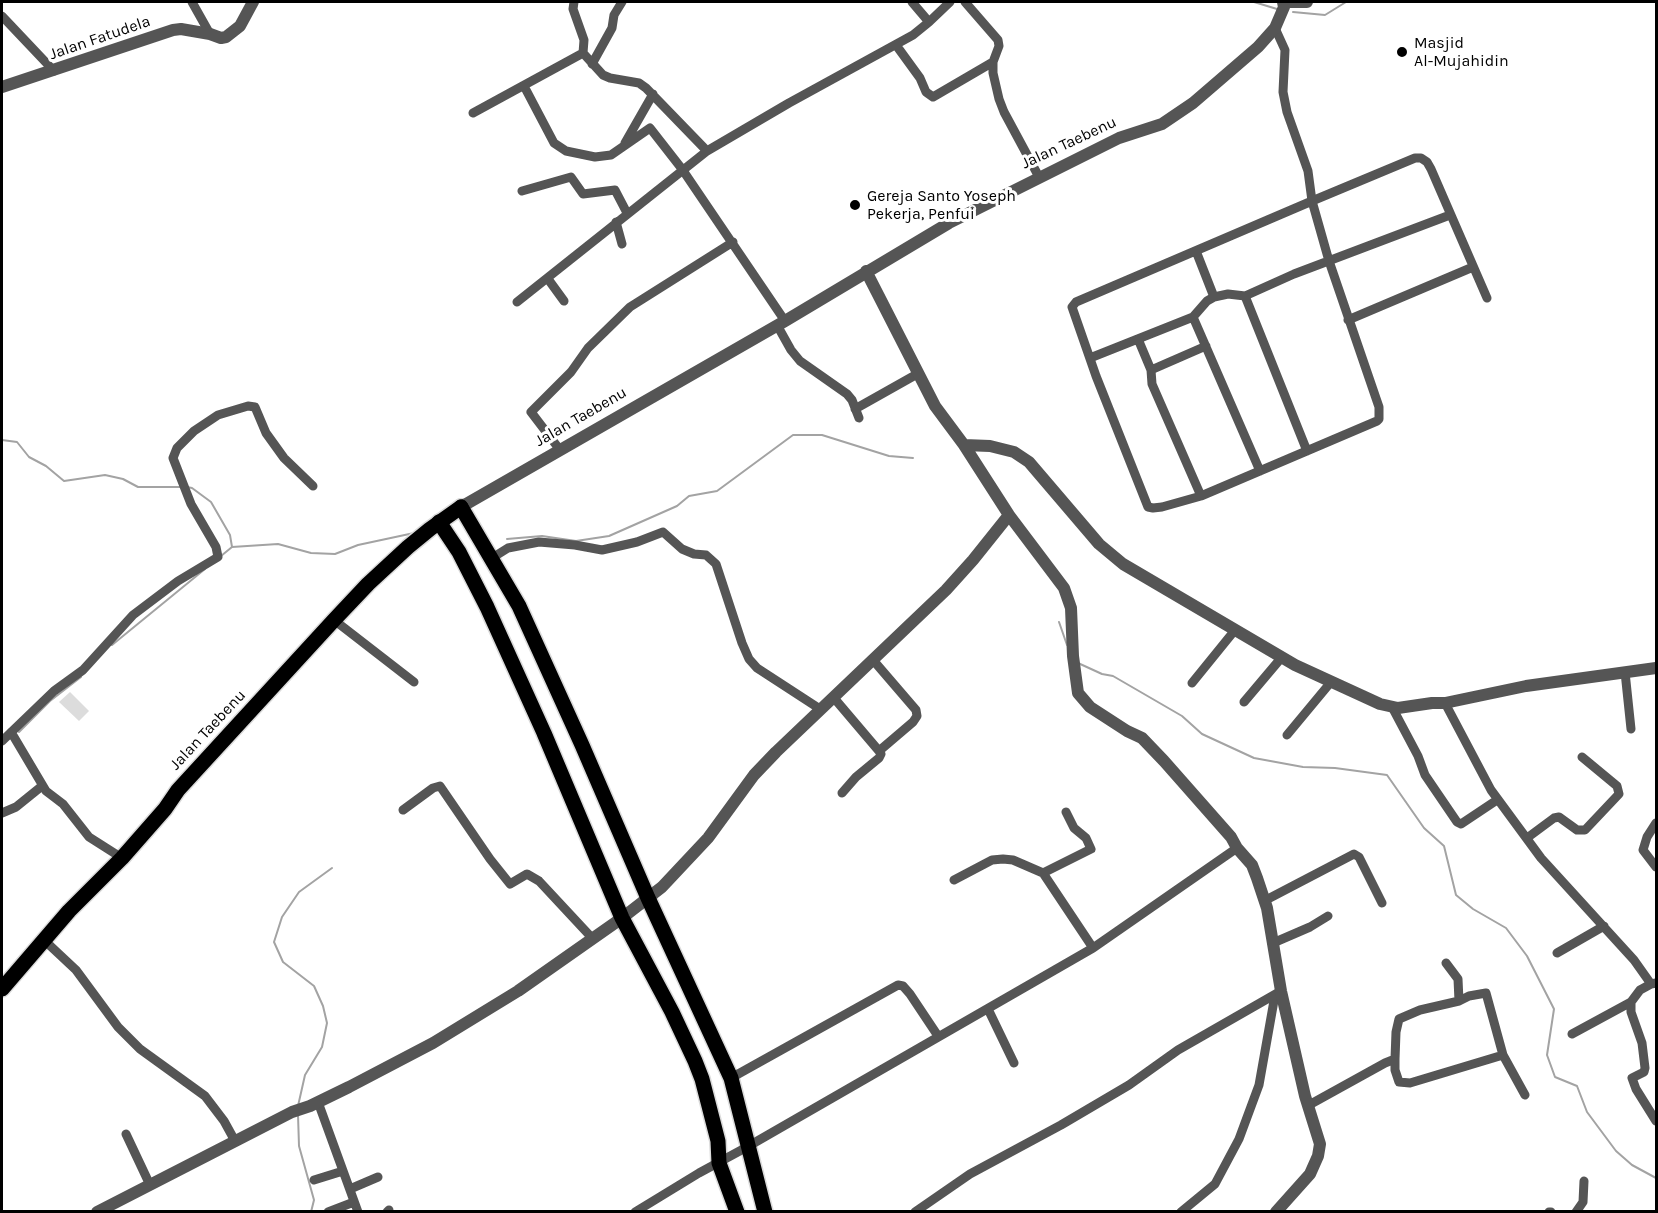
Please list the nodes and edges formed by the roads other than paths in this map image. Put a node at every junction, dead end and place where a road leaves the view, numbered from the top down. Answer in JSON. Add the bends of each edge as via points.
{"nodes":[{"id":1,"x":192,"y":2,"type":"edge"},
{"id":2,"x":254,"y":2,"type":"edge"},
{"id":3,"x":574,"y":2,"type":"edge"},
{"id":4,"x":622,"y":2,"type":"edge"},
{"id":5,"x":912,"y":2,"type":"edge"},
{"id":6,"x":950,"y":2,"type":"edge"},
{"id":7,"x":965,"y":2,"type":"edge"},
{"id":8,"x":1307,"y":2,"type":"edge"},
{"id":9,"x":1283,"y":6,"type":"edge"},
{"id":10,"x":2,"y":15,"type":"edge"},
{"id":11,"x":929,"y":22,"type":"junction"},
{"id":12,"x":1275,"y":28,"type":"junction"},
{"id":13,"x":210,"y":34,"type":"junction"},
{"id":14,"x":897,"y":45,"type":"junction"},
{"id":15,"x":583,"y":53,"type":"junction"},
{"id":16,"x":993,"y":62,"type":"junction"},
{"id":17,"x":592,"y":64,"type":"junction"},
{"id":18,"x":54,"y":71,"type":"junction"},
{"id":19,"x":524,"y":86,"type":"junction"},
{"id":20,"x":2,"y":87,"type":"edge"},
{"id":21,"x":653,"y":94,"type":"junction"},
{"id":22,"x":473,"y":113,"type":"dead end"},
{"id":23,"x":623,"y":148,"type":"junction"},
{"id":24,"x":707,"y":151,"type":"junction"},
{"id":25,"x":682,"y":170,"type":"junction"},
{"id":26,"x":1039,"y":177,"type":"junction"},
{"id":27,"x":522,"y":191,"type":"dead end"},
{"id":28,"x":1312,"y":201,"type":"junction"},
{"id":29,"x":627,"y":213,"type":"junction"},
{"id":30,"x":1450,"y":215,"type":"junction"},
{"id":31,"x":616,"y":222,"type":"junction"},
{"id":32,"x":733,"y":242,"type":"junction"},
{"id":33,"x":622,"y":244,"type":"dead end"},
{"id":34,"x":1196,"y":251,"type":"junction"},
{"id":35,"x":1329,"y":261,"type":"junction"},
{"id":36,"x":1473,"y":267,"type":"junction"},
{"id":37,"x":866,"y":271,"type":"junction"},
{"id":38,"x":548,"y":279,"type":"junction"},
{"id":39,"x":1245,"y":296,"type":"junction"},
{"id":40,"x":1214,"y":297,"type":"junction"},
{"id":41,"x":1487,"y":298,"type":"dead end"},
{"id":42,"x":564,"y":301,"type":"dead end"},
{"id":43,"x":517,"y":302,"type":"dead end"},
{"id":44,"x":1193,"y":317,"type":"junction"},
{"id":45,"x":1348,"y":320,"type":"junction"},
{"id":46,"x":781,"y":323,"type":"junction"},
{"id":47,"x":1138,"y":339,"type":"junction"},
{"id":48,"x":1206,"y":346,"type":"junction"},
{"id":49,"x":1090,"y":358,"type":"junction"},
{"id":50,"x":1151,"y":370,"type":"junction"},
{"id":51,"x":919,"y":373,"type":"junction"},
{"id":52,"x":964,"y":445,"type":"junction"},
{"id":53,"x":560,"y":450,"type":"junction"},
{"id":54,"x":1307,"y":451,"type":"junction"},
{"id":55,"x":1260,"y":471,"type":"junction"},
{"id":56,"x":313,"y":486,"type":"dead end"},
{"id":57,"x":1201,"y":496,"type":"junction"},
{"id":58,"x":460,"y":507,"type":"junction"},
{"id":59,"x":1009,"y":515,"type":"junction"},
{"id":60,"x":434,"y":525,"type":"junction"},
{"id":61,"x":492,"y":558,"type":"junction"},
{"id":62,"x":334,"y":620,"type":"junction"},
{"id":63,"x":1235,"y":630,"type":"junction"},
{"id":64,"x":1282,"y":657,"type":"junction"},
{"id":65,"x":873,"y":660,"type":"junction"},
{"id":66,"x":1656,"y":668,"type":"edge"},
{"id":67,"x":1625,"y":672,"type":"junction"},
{"id":68,"x":414,"y":682,"type":"dead end"},
{"id":69,"x":1331,"y":682,"type":"junction"},
{"id":70,"x":1192,"y":683,"type":"dead end"},
{"id":71,"x":834,"y":698,"type":"junction"},
{"id":72,"x":1244,"y":702,"type":"dead end"},
{"id":73,"x":1445,"y":703,"type":"junction"},
{"id":74,"x":1392,"y":707,"type":"junction"},
{"id":75,"x":820,"y":709,"type":"junction"},
{"id":76,"x":1631,"y":729,"type":"dead end"},
{"id":77,"x":11,"y":732,"type":"junction"},
{"id":78,"x":1287,"y":735,"type":"dead end"},
{"id":79,"x":2,"y":741,"type":"edge"},
{"id":80,"x":879,"y":751,"type":"junction"},
{"id":81,"x":1582,"y":756,"type":"dead end"},
{"id":82,"x":42,"y":786,"type":"junction"},
{"id":83,"x":842,"y":793,"type":"dead end"},
{"id":84,"x":1497,"y":800,"type":"junction"},
{"id":85,"x":403,"y":810,"type":"dead end"},
{"id":86,"x":1066,"y":812,"type":"dead end"},
{"id":87,"x":2,"y":813,"type":"edge"},
{"id":88,"x":1656,"y":823,"type":"edge"},
{"id":89,"x":1527,"y":838,"type":"junction"},
{"id":90,"x":1237,"y":848,"type":"junction"},
{"id":91,"x":122,"y":858,"type":"junction"},
{"id":92,"x":1656,"y":867,"type":"edge"},
{"id":93,"x":1043,"y":873,"type":"junction"},
{"id":94,"x":954,"y":880,"type":"dead end"},
{"id":95,"x":648,"y":898,"type":"junction"},
{"id":96,"x":1264,"y":901,"type":"junction"},
{"id":97,"x":1382,"y":903,"type":"dead end"},
{"id":98,"x":1328,"y":916,"type":"dead end"},
{"id":99,"x":622,"y":918,"type":"junction"},
{"id":100,"x":1604,"y":926,"type":"junction"},
{"id":101,"x":593,"y":939,"type":"junction"},
{"id":102,"x":44,"y":940,"type":"junction"},
{"id":103,"x":1273,"y":943,"type":"junction"},
{"id":104,"x":1093,"y":948,"type":"junction"},
{"id":105,"x":1557,"y":953,"type":"dead end"},
{"id":106,"x":1446,"y":963,"type":"dead end"},
{"id":107,"x":1654,"y":983,"type":"edge"},
{"id":108,"x":2,"y":989,"type":"edge"},
{"id":109,"x":1278,"y":993,"type":"junction"},
{"id":110,"x":1459,"y":1001,"type":"junction"},
{"id":111,"x":1631,"y":1002,"type":"junction"},
{"id":112,"x":988,"y":1009,"type":"junction"},
{"id":113,"x":1572,"y":1034,"type":"dead end"},
{"id":114,"x":938,"y":1036,"type":"junction"},
{"id":115,"x":1503,"y":1055,"type":"junction"},
{"id":116,"x":1395,"y":1059,"type":"junction"},
{"id":117,"x":1014,"y":1062,"type":"dead end"},
{"id":118,"x":731,"y":1078,"type":"junction"},
{"id":119,"x":1526,"y":1095,"type":"dead end"},
{"id":120,"x":314,"y":1104,"type":"junction"},
{"id":121,"x":1309,"y":1105,"type":"junction"},
{"id":122,"x":1656,"y":1121,"type":"edge"},
{"id":123,"x":126,"y":1134,"type":"dead end"},
{"id":124,"x":235,"y":1141,"type":"junction"},
{"id":125,"x":747,"y":1147,"type":"junction"},
{"id":126,"x":719,"y":1163,"type":"junction"},
{"id":127,"x":343,"y":1171,"type":"junction"},
{"id":128,"x":378,"y":1178,"type":"dead end"},
{"id":129,"x":314,"y":1180,"type":"dead end"},
{"id":130,"x":1584,"y":1181,"type":"dead end"},
{"id":131,"x":150,"y":1185,"type":"junction"},
{"id":132,"x":350,"y":1189,"type":"junction"},
{"id":133,"x":354,"y":1202,"type":"junction"},
{"id":134,"x":97,"y":1212,"type":"edge"},
{"id":135,"x":328,"y":1212,"type":"edge"},
{"id":136,"x":358,"y":1212,"type":"edge"},
{"id":137,"x":635,"y":1212,"type":"edge"},
{"id":138,"x":737,"y":1212,"type":"edge"},
{"id":139,"x":765,"y":1212,"type":"edge"},
{"id":140,"x":915,"y":1212,"type":"edge"},
{"id":141,"x":1181,"y":1212,"type":"edge"},
{"id":142,"x":1276,"y":1212,"type":"edge"},
{"id":143,"x":1576,"y":1212,"type":"edge"}],
"edges":[{"from":1,"to":13,"type":"street"},
{"from":2,"to":13,"type":"street","name":"Jalan Fatudela","via":[[232,34],[221,38]]},
{"from":3,"to":15,"type":"street","via":[[584,40]]},
{"from":4,"to":17,"type":"street"},
{"from":5,"to":11,"type":"street"},
{"from":6,"to":11,"type":"street"},
{"from":7,"to":16,"type":"street","via":[[998,40]]},
{"from":8,"to":9,"type":"street"},
{"from":9,"to":12,"type":"street","name":"Jalan Taebenu"},
{"from":10,"to":18,"type":"street"},
{"from":11,"to":14,"type":"street"},
{"from":12,"to":26,"type":"street","name":"Jalan Taebenu","via":[[1234,69],[1173,118],[1119,138]]},
{"from":12,"to":28,"type":"street","via":[[1285,50],[1283,92],[1287,112],[1308,171]]},
{"from":13,"to":18,"type":"street","name":"Jalan Fatudela","via":[[173,30]]},
{"from":14,"to":16,"type":"street","via":[[933,97]]},
{"from":14,"to":24,"type":"street"},
{"from":15,"to":17,"type":"street"},
{"from":15,"to":19,"type":"street"},
{"from":16,"to":26,"type":"street","via":[[1004,112]]},
{"from":17,"to":21,"type":"street","via":[[603,75],[639,83]]},
{"from":18,"to":20,"type":"street","name":"Jalan Fatudela"},
{"from":19,"to":22,"type":"street"},
{"from":19,"to":23,"type":"street","via":[[560,148],[603,157]]},
{"from":21,"to":23,"type":"street"},
{"from":21,"to":24,"type":"street"},
{"from":23,"to":25,"type":"street","via":[[651,128]]},
{"from":24,"to":25,"type":"street"},
{"from":25,"to":29,"type":"street"},
{"from":25,"to":32,"type":"street"},
{"from":26,"to":37,"type":"street","name":"Jalan Taebenu"},
{"from":27,"to":29,"type":"street","via":[[571,177],[583,194],[615,190]]},
{"from":28,"to":30,"type":"street","via":[[1420,158],[1431,169]]},
{"from":28,"to":34,"type":"street"},
{"from":28,"to":35,"type":"street"},
{"from":29,"to":31,"type":"street"},
{"from":30,"to":35,"type":"street"},
{"from":30,"to":36,"type":"street"},
{"from":31,"to":33,"type":"street"},
{"from":31,"to":38,"type":"street"},
{"from":32,"to":46,"type":"street"},
{"from":32,"to":53,"type":"street","via":[[630,307],[531,412]]},
{"from":34,"to":40,"type":"street"},
{"from":34,"to":49,"type":"street","via":[[1076,302],[1072,307]]},
{"from":35,"to":39,"type":"street"},
{"from":35,"to":45,"type":"street"},
{"from":36,"to":41,"type":"street"},
{"from":36,"to":45,"type":"street"},
{"from":37,"to":46,"type":"street","name":"Jalan Taebenu"},
{"from":37,"to":51,"type":"street"},
{"from":38,"to":42,"type":"street"},
{"from":38,"to":43,"type":"street"},
{"from":39,"to":40,"type":"street"},
{"from":39,"to":54,"type":"street"},
{"from":40,"to":44,"type":"street"},
{"from":44,"to":47,"type":"street"},
{"from":44,"to":48,"type":"street"},
{"from":45,"to":54,"type":"street","via":[[1380,416],[1377,422]]},
{"from":46,"to":51,"type":"street","via":[[791,350],[800,361],[841,389],[852,400],[857,413]]},
{"from":46,"to":53,"type":"street","name":"Jalan Taebenu"},
{"from":47,"to":49,"type":"street"},
{"from":47,"to":50,"type":"street"},
{"from":48,"to":50,"type":"street"},
{"from":48,"to":55,"type":"street"},
{"from":49,"to":57,"type":"street","via":[[1145,503],[1153,508]]},
{"from":50,"to":57,"type":"street","via":[[1152,384]]},
{"from":51,"to":52,"type":"street","via":[[935,406]]},
{"from":52,"to":59,"type":"street"},
{"from":52,"to":63,"type":"street","via":[[1014,452],[1029,462],[1110,554]]},
{"from":53,"to":58,"type":"street","name":"Jalan Taebenu"},
{"from":54,"to":55,"type":"street"},
{"from":55,"to":57,"type":"street"},
{"from":56,"to":77,"type":"street","via":[[284,458],[266,433],[255,407],[208,419],[183,440],[173,458],[185,492],[218,555],[150,601],[74,677]]},
{"from":58,"to":60,"type":"main road","name":"Jalan Taebenu"},
{"from":58,"to":61,"type":"main road"},
{"from":59,"to":65,"type":"street","via":[[946,590]]},
{"from":59,"to":90,"type":"street","via":[[1069,598],[1078,693],[1090,707],[1142,738],[1206,807]]},
{"from":60,"to":62,"type":"main road","name":"Jalan Taebenu"},
{"from":60,"to":99,"type":"main road","via":[[459,552],[487,607]]},
{"from":61,"to":75,"type":"street","via":[[508,548],[539,542],[602,550],[663,532],[682,549],[706,555],[716,564],[742,643],[756,668]]},
{"from":61,"to":95,"type":"main road","via":[[523,615]]},
{"from":62,"to":68,"type":"street"},
{"from":62,"to":91,"type":"main road","name":"Jalan Taebenu","via":[[178,790]]},
{"from":63,"to":64,"type":"street"},
{"from":63,"to":70,"type":"street"},
{"from":64,"to":69,"type":"street"},
{"from":64,"to":72,"type":"street"},
{"from":65,"to":71,"type":"street"},
{"from":65,"to":80,"type":"street","via":[[918,716]]},
{"from":66,"to":67,"type":"street"},
{"from":67,"to":73,"type":"street","via":[[1526,686]]},
{"from":67,"to":76,"type":"street"},
{"from":69,"to":74,"type":"street"},
{"from":69,"to":78,"type":"street"},
{"from":71,"to":75,"type":"street"},
{"from":71,"to":80,"type":"street"},
{"from":73,"to":74,"type":"street"},
{"from":73,"to":84,"type":"street"},
{"from":74,"to":84,"type":"street","via":[[1425,775],[1459,824]]},
{"from":75,"to":95,"type":"street","via":[[761,767],[708,838]]},
{"from":77,"to":79,"type":"street"},
{"from":77,"to":82,"type":"street"},
{"from":80,"to":83,"type":"street","via":[[879,758]]},
{"from":81,"to":89,"type":"street","via":[[1617,786],[1619,794],[1585,830],[1577,830],[1559,817]]},
{"from":82,"to":87,"type":"street"},
{"from":82,"to":91,"type":"street","via":[[63,804],[89,837]]},
{"from":84,"to":89,"type":"street"},
{"from":85,"to":101,"type":"street","via":[[440,786],[510,884],[527,874],[539,881]]},
{"from":86,"to":93,"type":"street","via":[[1091,849]]},
{"from":88,"to":92,"type":"street","via":[[1643,849]]},
{"from":89,"to":100,"type":"street"},
{"from":90,"to":96,"type":"street","via":[[1252,865]]},
{"from":90,"to":104,"type":"street"},
{"from":91,"to":102,"type":"main road","name":"Jalan Taebenu"},
{"from":93,"to":94,"type":"street","via":[[1003,859],[992,860]]},
{"from":93,"to":104,"type":"street"},
{"from":95,"to":99,"type":"street"},
{"from":95,"to":118,"type":"main road"},
{"from":96,"to":97,"type":"street","via":[[1354,854]]},
{"from":96,"to":103,"type":"street"},
{"from":98,"to":103,"type":"street"},
{"from":99,"to":101,"type":"street"},
{"from":99,"to":126,"type":"main road","via":[[695,1061],[718,1141]]},
{"from":100,"to":105,"type":"street"},
{"from":100,"to":107,"type":"street"},
{"from":101,"to":120,"type":"street","via":[[433,1043]]},
{"from":102,"to":108,"type":"main road","name":"Jalan Taebenu"},
{"from":102,"to":124,"type":"street","via":[[76,970],[118,1027],[140,1049],[205,1096]]},
{"from":103,"to":109,"type":"street"},
{"from":104,"to":112,"type":"street"},
{"from":106,"to":110,"type":"street","via":[[1458,979]]},
{"from":107,"to":111,"type":"street","via":[[1640,990]]},
{"from":109,"to":121,"type":"street"},
{"from":109,"to":140,"type":"street","via":[[1178,1050],[1129,1085],[1061,1125],[970,1174]]},
{"from":109,"to":141,"type":"street","via":[[1259,1085],[1239,1140],[1215,1184]]},
{"from":110,"to":115,"type":"street","via":[[1486,993]]},
{"from":110,"to":116,"type":"street","via":[[1398,1019]]},
{"from":111,"to":113,"type":"street"},
{"from":111,"to":122,"type":"street","via":[[1645,1068],[1632,1078]]},
{"from":112,"to":114,"type":"street"},
{"from":112,"to":117,"type":"street"},
{"from":114,"to":118,"type":"street","via":[[910,993],[898,985]]},
{"from":114,"to":125,"type":"street"},
{"from":115,"to":116,"type":"street","via":[[1410,1083],[1399,1082]]},
{"from":115,"to":119,"type":"street"},
{"from":116,"to":121,"type":"street"},
{"from":118,"to":125,"type":"main road"},
{"from":120,"to":124,"type":"street"},
{"from":120,"to":127,"type":"street"},
{"from":121,"to":142,"type":"street","via":[[1320,1144],[1318,1156],[1310,1174]]},
{"from":123,"to":131,"type":"street"},
{"from":124,"to":131,"type":"street"},
{"from":125,"to":126,"type":"street"},
{"from":125,"to":139,"type":"main road"},
{"from":126,"to":137,"type":"street"},
{"from":126,"to":138,"type":"main road"},
{"from":127,"to":129,"type":"street"},
{"from":127,"to":132,"type":"street"},
{"from":128,"to":132,"type":"street"},
{"from":130,"to":143,"type":"street","via":[[1583,1202]]},
{"from":131,"to":134,"type":"street"},
{"from":132,"to":133,"type":"street"},
{"from":133,"to":135,"type":"street"},
{"from":133,"to":136,"type":"street"}]}
